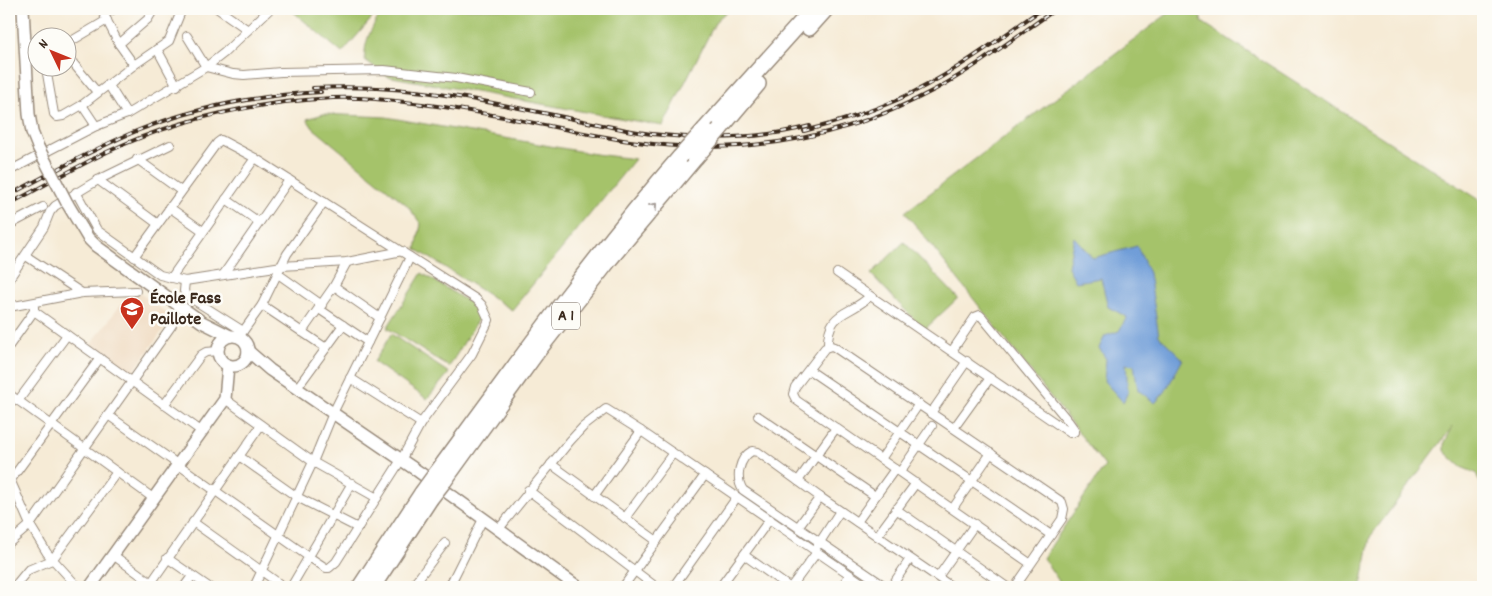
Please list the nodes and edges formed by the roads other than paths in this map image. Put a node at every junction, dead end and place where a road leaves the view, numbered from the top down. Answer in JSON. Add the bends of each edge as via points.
{"nodes":[{"id":1,"x":23,"y":9,"type":"edge"},
{"id":2,"x":114,"y":9,"type":"edge"},
{"id":3,"x":154,"y":9,"type":"edge"},
{"id":4,"x":182,"y":9,"type":"edge"},
{"id":5,"x":218,"y":9,"type":"edge"},
{"id":6,"x":270,"y":9,"type":"edge"},
{"id":7,"x":813,"y":9,"type":"edge"},
{"id":8,"x":826,"y":9,"type":"edge"},
{"id":9,"x":104,"y":14,"type":"edge"},
{"id":10,"x":248,"y":30,"type":"junction"},
{"id":11,"x":78,"y":35,"type":"edge"},
{"id":12,"x":187,"y":36,"type":"dead end"},
{"id":13,"x":119,"y":44,"type":"junction"},
{"id":14,"x":157,"y":49,"type":"junction"},
{"id":15,"x":134,"y":64,"type":"junction"},
{"id":16,"x":206,"y":68,"type":"junction"},
{"id":17,"x":78,"y":69,"type":"edge"},
{"id":18,"x":48,"y":78,"type":"edge"},
{"id":19,"x":108,"y":84,"type":"junction"},
{"id":20,"x":176,"y":86,"type":"junction"},
{"id":21,"x":98,"y":92,"type":"junction"},
{"id":22,"x":531,"y":92,"type":"dead end"},
{"id":23,"x":82,"y":105,"type":"junction"},
{"id":24,"x":127,"y":114,"type":"junction"},
{"id":25,"x":96,"y":126,"type":"junction"},
{"id":26,"x":170,"y":144,"type":"dead end"},
{"id":27,"x":688,"y":157,"type":"junction"},
{"id":28,"x":255,"y":158,"type":"junction"},
{"id":29,"x":138,"y":160,"type":"junction"},
{"id":30,"x":9,"y":172,"type":"edge"},
{"id":31,"x":98,"y":180,"type":"junction"},
{"id":32,"x":289,"y":180,"type":"junction"},
{"id":33,"x":181,"y":191,"type":"junction"},
{"id":34,"x":76,"y":192,"type":"junction"},
{"id":35,"x":226,"y":199,"type":"junction"},
{"id":36,"x":324,"y":202,"type":"junction"},
{"id":37,"x":43,"y":207,"type":"dead end"},
{"id":38,"x":169,"y":208,"type":"junction"},
{"id":39,"x":260,"y":222,"type":"junction"},
{"id":40,"x":158,"y":224,"type":"junction"},
{"id":41,"x":9,"y":225,"type":"edge"},
{"id":42,"x":204,"y":231,"type":"junction"},
{"id":43,"x":402,"y":252,"type":"junction"},
{"id":44,"x":26,"y":256,"type":"junction"},
{"id":45,"x":410,"y":257,"type":"junction"},
{"id":46,"x":134,"y":258,"type":"junction"},
{"id":47,"x":347,"y":262,"type":"junction"},
{"id":48,"x":280,"y":270,"type":"junction"},
{"id":49,"x":837,"y":273,"type":"dead end"},
{"id":50,"x":223,"y":275,"type":"junction"},
{"id":51,"x":171,"y":278,"type":"junction"},
{"id":52,"x":9,"y":279,"type":"edge"},
{"id":53,"x":185,"y":281,"type":"junction"},
{"id":54,"x":334,"y":286,"type":"junction"},
{"id":55,"x":136,"y":291,"type":"dead end"},
{"id":56,"x":82,"y":293,"type":"junction"},
{"id":57,"x":870,"y":296,"type":"junction"},
{"id":58,"x":34,"y":302,"type":"junction"},
{"id":59,"x":262,"y":305,"type":"junction"},
{"id":60,"x":9,"y":307,"type":"edge"},
{"id":61,"x":320,"y":307,"type":"junction"},
{"id":62,"x":34,"y":311,"type":"junction"},
{"id":63,"x":380,"y":318,"type":"junction"},
{"id":64,"x":202,"y":322,"type":"junction"},
{"id":65,"x":172,"y":325,"type":"dead end"},
{"id":66,"x":343,"y":325,"type":"junction"},
{"id":67,"x":302,"y":332,"type":"junction"},
{"id":68,"x":67,"y":335,"type":"junction"},
{"id":69,"x":237,"y":335,"type":"junction"},
{"id":70,"x":368,"y":342,"type":"junction"},
{"id":71,"x":9,"y":346,"type":"edge"},
{"id":72,"x":828,"y":346,"type":"junction"},
{"id":73,"x":326,"y":348,"type":"junction"},
{"id":74,"x":218,"y":351,"type":"junction"},
{"id":75,"x":248,"y":351,"type":"junction"},
{"id":76,"x":952,"y":351,"type":"junction"},
{"id":77,"x":100,"y":358,"type":"junction"},
{"id":78,"x":967,"y":361,"type":"junction"},
{"id":79,"x":233,"y":365,"type":"junction"},
{"id":80,"x":270,"y":370,"type":"junction"},
{"id":81,"x":809,"y":370,"type":"junction"},
{"id":82,"x":350,"y":378,"type":"junction"},
{"id":83,"x":990,"y":378,"type":"junction"},
{"id":84,"x":132,"y":382,"type":"junction"},
{"id":85,"x":298,"y":388,"type":"junction"},
{"id":86,"x":9,"y":394,"type":"edge"},
{"id":87,"x":225,"y":399,"type":"junction"},
{"id":88,"x":18,"y":401,"type":"junction"},
{"id":89,"x":919,"y":404,"type":"junction"},
{"id":90,"x":164,"y":405,"type":"junction"},
{"id":91,"x":932,"y":413,"type":"junction"},
{"id":92,"x":333,"y":414,"type":"junction"},
{"id":93,"x":108,"y":415,"type":"junction"},
{"id":94,"x":758,"y":416,"type":"dead end"},
{"id":95,"x":420,"y":423,"type":"junction"},
{"id":96,"x":52,"y":425,"type":"junction"},
{"id":97,"x":261,"y":425,"type":"junction"},
{"id":98,"x":932,"y":426,"type":"dead end"},
{"id":99,"x":836,"y":428,"type":"junction"},
{"id":100,"x":954,"y":428,"type":"junction"},
{"id":101,"x":201,"y":431,"type":"junction"},
{"id":102,"x":642,"y":431,"type":"junction"},
{"id":103,"x":899,"y":431,"type":"junction"},
{"id":104,"x":920,"y":445,"type":"junction"},
{"id":105,"x":84,"y":449,"type":"junction"},
{"id":106,"x":673,"y":453,"type":"junction"},
{"id":107,"x":991,"y":454,"type":"junction"},
{"id":108,"x":240,"y":456,"type":"junction"},
{"id":109,"x":816,"y":456,"type":"junction"},
{"id":110,"x":881,"y":459,"type":"junction"},
{"id":111,"x":401,"y":460,"type":"junction"},
{"id":112,"x":314,"y":462,"type":"junction"},
{"id":113,"x":178,"y":464,"type":"junction"},
{"id":114,"x":551,"y":464,"type":"junction"},
{"id":115,"x":898,"y":470,"type":"junction"},
{"id":116,"x":117,"y":472,"type":"junction"},
{"id":117,"x":705,"y":475,"type":"junction"},
{"id":118,"x":9,"y":479,"type":"edge"},
{"id":119,"x":798,"y":481,"type":"junction"},
{"id":120,"x":973,"y":481,"type":"junction"},
{"id":121,"x":352,"y":483,"type":"junction"},
{"id":122,"x":916,"y":483,"type":"junction"},
{"id":123,"x":528,"y":490,"type":"junction"},
{"id":124,"x":215,"y":491,"type":"junction"},
{"id":125,"x":426,"y":496,"type":"junction"},
{"id":126,"x":594,"y":496,"type":"junction"},
{"id":127,"x":875,"y":496,"type":"junction"},
{"id":128,"x":12,"y":497,"type":"edge"},
{"id":129,"x":297,"y":497,"type":"junction"},
{"id":130,"x":737,"y":497,"type":"junction"},
{"id":131,"x":820,"y":497,"type":"junction"},
{"id":132,"x":153,"y":498,"type":"junction"},
{"id":133,"x":377,"y":498,"type":"junction"},
{"id":134,"x":953,"y":508,"type":"junction"},
{"id":135,"x":896,"y":509,"type":"junction"},
{"id":136,"x":840,"y":511,"type":"junction"},
{"id":137,"x":333,"y":515,"type":"junction"},
{"id":138,"x":483,"y":518,"type":"junction"},
{"id":139,"x":624,"y":518,"type":"junction"},
{"id":140,"x":770,"y":519,"type":"junction"},
{"id":141,"x":193,"y":522,"type":"junction"},
{"id":142,"x":857,"y":522,"type":"junction"},
{"id":143,"x":975,"y":524,"type":"junction"},
{"id":144,"x":30,"y":525,"type":"junction"},
{"id":145,"x":798,"y":527,"type":"junction"},
{"id":146,"x":358,"y":528,"type":"junction"},
{"id":147,"x":498,"y":530,"type":"junction"},
{"id":148,"x":278,"y":535,"type":"junction"},
{"id":149,"x":1051,"y":535,"type":"junction"},
{"id":150,"x":876,"y":536,"type":"junction"},
{"id":151,"x":657,"y":541,"type":"junction"},
{"id":152,"x":9,"y":542,"type":"edge"},
{"id":153,"x":820,"y":542,"type":"junction"},
{"id":154,"x":445,"y":543,"type":"dead end"},
{"id":155,"x":816,"y":551,"type":"junction"},
{"id":156,"x":956,"y":551,"type":"junction"},
{"id":157,"x":113,"y":555,"type":"junction"},
{"id":158,"x":744,"y":555,"type":"junction"},
{"id":159,"x":309,"y":557,"type":"junction"},
{"id":160,"x":168,"y":558,"type":"junction"},
{"id":161,"x":910,"y":559,"type":"junction"},
{"id":162,"x":52,"y":560,"type":"junction"},
{"id":163,"x":1031,"y":564,"type":"junction"},
{"id":164,"x":261,"y":572,"type":"junction"},
{"id":165,"x":634,"y":572,"type":"junction"},
{"id":166,"x":850,"y":575,"type":"junction"},
{"id":167,"x":192,"y":576,"type":"junction"},
{"id":168,"x":938,"y":577,"type":"junction"},
{"id":169,"x":154,"y":585,"type":"edge"},
{"id":170,"x":14,"y":587,"type":"edge"},
{"id":171,"x":78,"y":587,"type":"edge"},
{"id":172,"x":90,"y":587,"type":"edge"},
{"id":173,"x":184,"y":587,"type":"edge"},
{"id":174,"x":209,"y":587,"type":"edge"},
{"id":175,"x":254,"y":587,"type":"edge"},
{"id":176,"x":284,"y":587,"type":"edge"},
{"id":177,"x":291,"y":587,"type":"edge"},
{"id":178,"x":360,"y":587,"type":"edge"},
{"id":179,"x":372,"y":587,"type":"edge"},
{"id":180,"x":412,"y":587,"type":"edge"},
{"id":181,"x":449,"y":587,"type":"edge"},
{"id":182,"x":578,"y":587,"type":"edge"},
{"id":183,"x":623,"y":587,"type":"edge"},
{"id":184,"x":656,"y":587,"type":"edge"},
{"id":185,"x":673,"y":587,"type":"edge"},
{"id":186,"x":722,"y":587,"type":"edge"},
{"id":187,"x":790,"y":587,"type":"edge"},
{"id":188,"x":841,"y":587,"type":"edge"},
{"id":189,"x":868,"y":587,"type":"edge"},
{"id":190,"x":886,"y":587,"type":"edge"},
{"id":191,"x":891,"y":587,"type":"edge"},
{"id":192,"x":952,"y":587,"type":"edge"},
{"id":193,"x":1007,"y":587,"type":"edge"},
{"id":194,"x":1015,"y":587,"type":"edge"}],
"edges":[{"from":1,"to":64,"type":"street","bridge":true,"via":[[32,132],[67,203],[96,246]]},
{"from":2,"to":9,"type":"street"},
{"from":3,"to":13,"type":"street","via":[[148,20]]},
{"from":4,"to":14,"type":"street","via":[[169,41]]},
{"from":5,"to":10,"type":"street"},
{"from":6,"to":10,"type":"street"},
{"from":7,"to":27,"type":"highway","number":"A 1","bridge":true,"via":[[705,129]]},
{"from":8,"to":27,"type":"highway","number":"A 1","bridge":true,"via":[[720,128]]},
{"from":9,"to":11,"type":"street"},
{"from":9,"to":13,"type":"street"},
{"from":10,"to":16,"type":"street"},
{"from":12,"to":16,"type":"street"},
{"from":13,"to":15,"type":"street"},
{"from":14,"to":15,"type":"street"},
{"from":14,"to":20,"type":"street"},
{"from":15,"to":19,"type":"street"},
{"from":16,"to":20,"type":"street"},
{"from":16,"to":22,"type":"street","via":[[244,75],[384,70],[456,78]]},
{"from":17,"to":21,"type":"street"},
{"from":18,"to":23,"type":"street","via":[[57,117]]},
{"from":19,"to":21,"type":"street"},
{"from":19,"to":24,"type":"street"},
{"from":20,"to":24,"type":"street"},
{"from":21,"to":23,"type":"street"},
{"from":23,"to":25,"type":"street"},
{"from":24,"to":25,"type":"street"},
{"from":25,"to":30,"type":"street"},
{"from":26,"to":29,"type":"street"},
{"from":27,"to":125,"type":"highway","number":"A 1","bridge":true,"via":[[642,201],[562,303]]},
{"from":28,"to":32,"type":"street"},
{"from":28,"to":33,"type":"street","via":[[221,140]]},
{"from":28,"to":35,"type":"street"},
{"from":29,"to":31,"type":"street"},
{"from":29,"to":33,"type":"street"},
{"from":31,"to":34,"type":"street"},
{"from":31,"to":40,"type":"street"},
{"from":32,"to":36,"type":"street"},
{"from":32,"to":39,"type":"street"},
{"from":33,"to":38,"type":"street"},
{"from":34,"to":44,"type":"street","via":[[50,212]]},
{"from":34,"to":46,"type":"street","via":[[98,230]]},
{"from":35,"to":39,"type":"street"},
{"from":35,"to":42,"type":"street"},
{"from":36,"to":43,"type":"street"},
{"from":36,"to":48,"type":"street","via":[[287,254]]},
{"from":37,"to":41,"type":"street"},
{"from":38,"to":40,"type":"street"},
{"from":38,"to":42,"type":"street"},
{"from":39,"to":50,"type":"street"},
{"from":40,"to":46,"type":"street"},
{"from":42,"to":51,"type":"street"},
{"from":43,"to":45,"type":"street"},
{"from":43,"to":47,"type":"street"},
{"from":44,"to":52,"type":"street"},
{"from":44,"to":56,"type":"street"},
{"from":45,"to":63,"type":"street"},
{"from":45,"to":95,"type":"street","via":[[476,299],[488,320],[472,354]]},
{"from":46,"to":51,"type":"street","via":[[160,275]]},
{"from":47,"to":48,"type":"street"},
{"from":47,"to":54,"type":"street"},
{"from":48,"to":50,"type":"street"},
{"from":48,"to":59,"type":"street"},
{"from":48,"to":61,"type":"street"},
{"from":49,"to":57,"type":"street"},
{"from":50,"to":53,"type":"street"},
{"from":51,"to":53,"type":"street"},
{"from":53,"to":69,"type":"street","via":[[186,295]]},
{"from":54,"to":61,"type":"street"},
{"from":54,"to":63,"type":"street"},
{"from":55,"to":56,"type":"street"},
{"from":56,"to":58,"type":"street"},
{"from":57,"to":72,"type":"street","via":[[839,316],[828,330]]},
{"from":57,"to":76,"type":"street"},
{"from":58,"to":60,"type":"street"},
{"from":58,"to":62,"type":"street"},
{"from":59,"to":67,"type":"street"},
{"from":59,"to":69,"type":"street"},
{"from":61,"to":66,"type":"street"},
{"from":61,"to":67,"type":"street"},
{"from":62,"to":68,"type":"street"},
{"from":62,"to":71,"type":"street"},
{"from":63,"to":70,"type":"street"},
{"from":64,"to":69,"type":"street"},
{"from":64,"to":74,"type":"street"},
{"from":65,"to":84,"type":"street"},
{"from":66,"to":70,"type":"street"},
{"from":66,"to":73,"type":"street"},
{"from":67,"to":73,"type":"street"},
{"from":68,"to":77,"type":"street"},
{"from":68,"to":88,"type":"street"},
{"from":69,"to":74,"type":"street","via":[[222,341]]},
{"from":69,"to":75,"type":"street"},
{"from":70,"to":82,"type":"street"},
{"from":72,"to":81,"type":"street"},
{"from":72,"to":89,"type":"street"},
{"from":73,"to":85,"type":"street"},
{"from":74,"to":79,"type":"street","via":[[222,361]]},
{"from":74,"to":90,"type":"street","via":[[201,355]]},
{"from":75,"to":79,"type":"street","via":[[244,360]]},
{"from":75,"to":80,"type":"street"},
{"from":76,"to":78,"type":"street"},
{"from":76,"to":83,"type":"street","via":[[975,317],[982,316],[1074,432],[1070,433]]},
{"from":77,"to":84,"type":"street"},
{"from":77,"to":96,"type":"street"},
{"from":78,"to":83,"type":"street"},
{"from":78,"to":91,"type":"street"},
{"from":79,"to":80,"type":"street"},
{"from":79,"to":87,"type":"street"},
{"from":80,"to":85,"type":"street"},
{"from":81,"to":99,"type":"street","via":[[793,391],[794,397]]},
{"from":81,"to":103,"type":"street"},
{"from":82,"to":92,"type":"street"},
{"from":82,"to":95,"type":"street"},
{"from":83,"to":100,"type":"street"},
{"from":84,"to":90,"type":"street"},
{"from":84,"to":93,"type":"street"},
{"from":85,"to":92,"type":"street"},
{"from":86,"to":88,"type":"street"},
{"from":87,"to":97,"type":"street"},
{"from":87,"to":101,"type":"street"},
{"from":88,"to":96,"type":"street"},
{"from":89,"to":91,"type":"street"},
{"from":89,"to":103,"type":"street"},
{"from":90,"to":101,"type":"street"},
{"from":91,"to":100,"type":"street"},
{"from":92,"to":111,"type":"street"},
{"from":92,"to":112,"type":"street"},
{"from":93,"to":105,"type":"street"},
{"from":93,"to":113,"type":"street"},
{"from":94,"to":109,"type":"street"},
{"from":95,"to":111,"type":"street"},
{"from":96,"to":105,"type":"street"},
{"from":96,"to":118,"type":"street"},
{"from":97,"to":108,"type":"street"},
{"from":97,"to":112,"type":"street"},
{"from":98,"to":104,"type":"street"},
{"from":99,"to":109,"type":"street"},
{"from":99,"to":110,"type":"street"},
{"from":100,"to":107,"type":"street"},
{"from":101,"to":113,"type":"street"},
{"from":102,"to":106,"type":"street"},
{"from":102,"to":114,"type":"street","via":[[606,409],[584,427]]},
{"from":102,"to":126,"type":"street"},
{"from":103,"to":104,"type":"street"},
{"from":103,"to":110,"type":"street"},
{"from":104,"to":115,"type":"street"},
{"from":104,"to":120,"type":"street"},
{"from":105,"to":116,"type":"street"},
{"from":105,"to":144,"type":"street"},
{"from":106,"to":117,"type":"street"},
{"from":106,"to":139,"type":"street"},
{"from":107,"to":120,"type":"street"},
{"from":107,"to":149,"type":"street","via":[[1062,502],[1063,516]]},
{"from":108,"to":124,"type":"street"},
{"from":108,"to":129,"type":"street"},
{"from":109,"to":119,"type":"street"},
{"from":109,"to":127,"type":"street"},
{"from":110,"to":115,"type":"street"},
{"from":111,"to":133,"type":"street"},
{"from":111,"to":138,"type":"street"},
{"from":112,"to":121,"type":"street"},
{"from":112,"to":129,"type":"street"},
{"from":113,"to":124,"type":"street"},
{"from":113,"to":132,"type":"street"},
{"from":114,"to":123,"type":"street"},
{"from":114,"to":126,"type":"street"},
{"from":115,"to":122,"type":"street"},
{"from":115,"to":127,"type":"street"},
{"from":116,"to":132,"type":"street"},
{"from":116,"to":162,"type":"street"},
{"from":117,"to":130,"type":"street"},
{"from":117,"to":151,"type":"street"},
{"from":118,"to":128,"type":"street"},
{"from":119,"to":131,"type":"street"},
{"from":119,"to":145,"type":"street","via":[[752,450],[739,470],[743,490]]},
{"from":120,"to":134,"type":"street"},
{"from":120,"to":149,"type":"street"},
{"from":121,"to":133,"type":"street"},
{"from":121,"to":137,"type":"street"},
{"from":122,"to":134,"type":"street"},
{"from":122,"to":135,"type":"street"},
{"from":123,"to":147,"type":"street"},
{"from":123,"to":165,"type":"street"},
{"from":124,"to":141,"type":"street"},
{"from":124,"to":148,"type":"street"},
{"from":125,"to":178,"type":"highway","number":"A 1"},
{"from":125,"to":179,"type":"highway","number":"A 1"},
{"from":126,"to":139,"type":"street"},
{"from":127,"to":142,"type":"street"},
{"from":128,"to":144,"type":"street"},
{"from":129,"to":137,"type":"street"},
{"from":129,"to":148,"type":"street"},
{"from":130,"to":140,"type":"street"},
{"from":130,"to":185,"type":"street"},
{"from":131,"to":136,"type":"street"},
{"from":131,"to":145,"type":"street"},
{"from":132,"to":157,"type":"street"},
{"from":133,"to":146,"type":"street"},
{"from":134,"to":143,"type":"street"},
{"from":135,"to":150,"type":"street"},
{"from":135,"to":156,"type":"street"},
{"from":136,"to":142,"type":"street"},
{"from":136,"to":153,"type":"street"},
{"from":137,"to":146,"type":"street"},
{"from":137,"to":159,"type":"street"},
{"from":138,"to":147,"type":"street"},
{"from":138,"to":181,"type":"street"},
{"from":139,"to":151,"type":"street"},
{"from":140,"to":155,"type":"street"},
{"from":140,"to":158,"type":"street"},
{"from":141,"to":160,"type":"street"},
{"from":141,"to":164,"type":"street"},
{"from":142,"to":150,"type":"street"},
{"from":143,"to":156,"type":"street"},
{"from":143,"to":163,"type":"street"},
{"from":144,"to":152,"type":"street"},
{"from":144,"to":162,"type":"street"},
{"from":145,"to":153,"type":"street"},
{"from":146,"to":159,"type":"street","via":[[329,568]]},
{"from":147,"to":182,"type":"street"},
{"from":148,"to":159,"type":"street"},
{"from":148,"to":164,"type":"street"},
{"from":149,"to":163,"type":"street"},
{"from":150,"to":161,"type":"street"},
{"from":151,"to":165,"type":"street"},
{"from":153,"to":155,"type":"street"},
{"from":153,"to":190,"type":"street"},
{"from":154,"to":180,"type":"street"},
{"from":155,"to":166,"type":"street"},
{"from":155,"to":187,"type":"street"},
{"from":156,"to":168,"type":"street"},
{"from":156,"to":193,"type":"street"},
{"from":157,"to":169,"type":"street"},
{"from":157,"to":172,"type":"street"},
{"from":158,"to":186,"type":"street"},
{"from":158,"to":187,"type":"street"},
{"from":159,"to":177,"type":"street"},
{"from":160,"to":167,"type":"street"},
{"from":160,"to":169,"type":"street"},
{"from":161,"to":168,"type":"street"},
{"from":161,"to":191,"type":"street"},
{"from":162,"to":170,"type":"street","via":[[24,573]]},
{"from":162,"to":171,"type":"street"},
{"from":163,"to":194,"type":"street"},
{"from":164,"to":175,"type":"street"},
{"from":164,"to":176,"type":"street"},
{"from":165,"to":183,"type":"street"},
{"from":165,"to":184,"type":"street"},
{"from":166,"to":188,"type":"street"},
{"from":166,"to":189,"type":"street"},
{"from":167,"to":173,"type":"street"},
{"from":167,"to":174,"type":"street"},
{"from":168,"to":192,"type":"street"}]}
